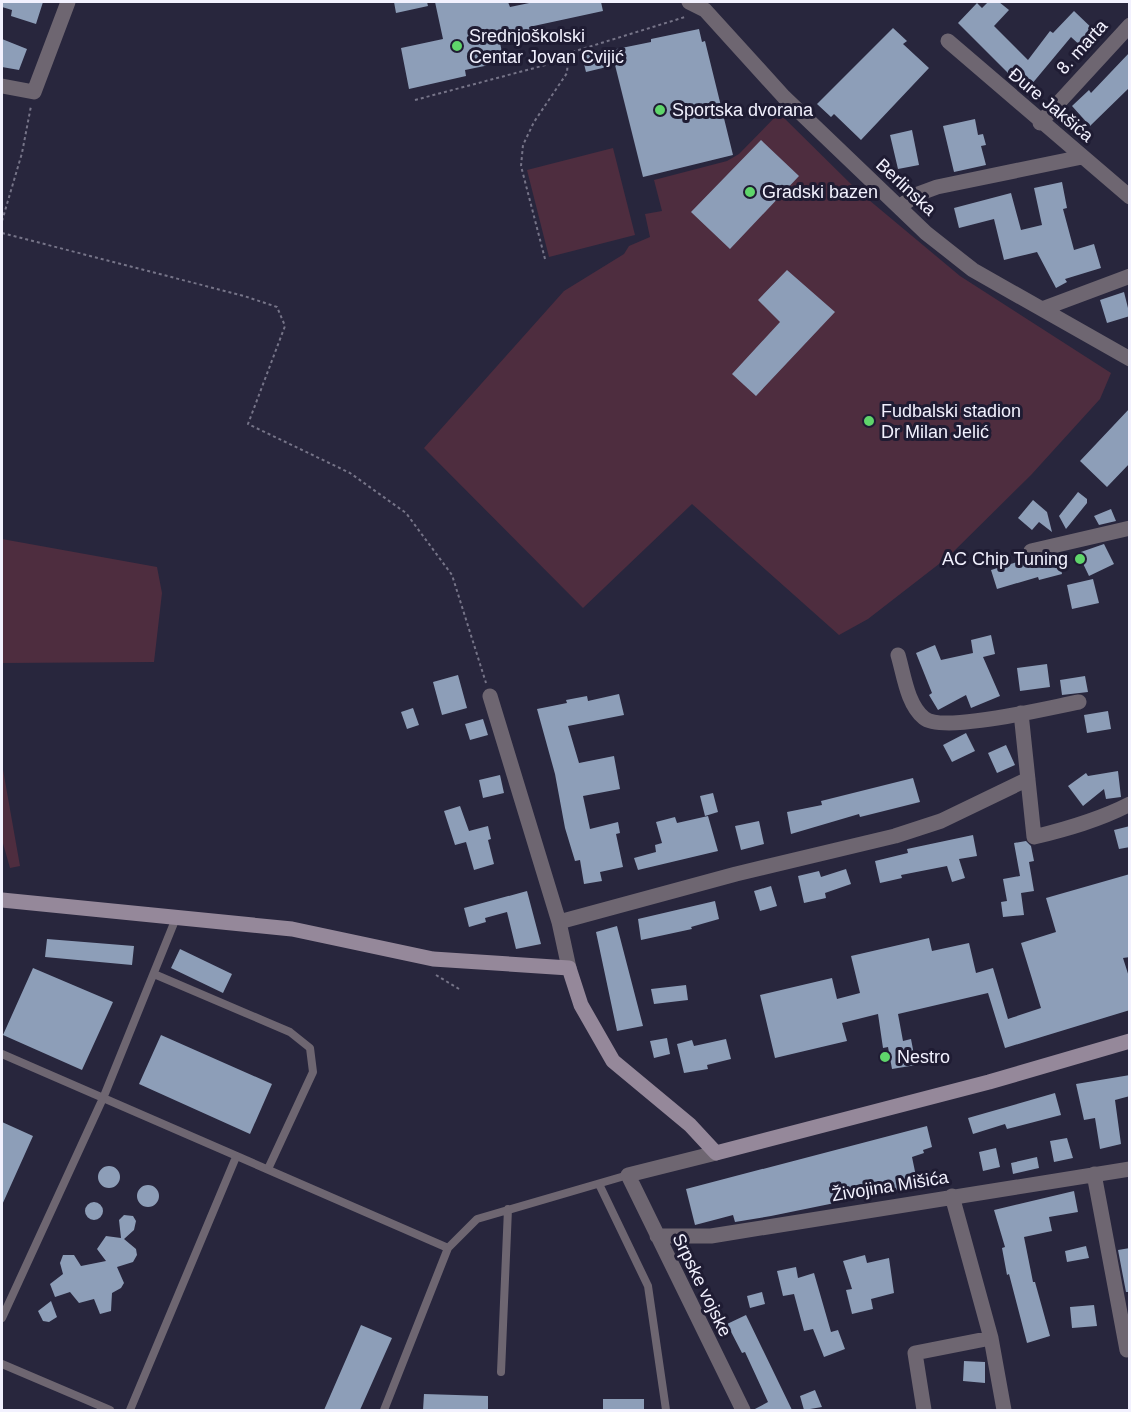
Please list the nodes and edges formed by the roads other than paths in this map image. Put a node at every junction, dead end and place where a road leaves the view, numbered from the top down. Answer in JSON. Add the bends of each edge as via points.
{"nodes":[{"id":1,"x":68,"y":2,"type":"edge"},
{"id":2,"x":689,"y":2,"type":"edge"},
{"id":3,"x":711,"y":6,"type":"edge"},
{"id":4,"x":1130,"y":25,"type":"edge"},
{"id":5,"x":948,"y":41,"type":"dead end"},
{"id":6,"x":2,"y":86,"type":"edge"},
{"id":7,"x":1040,"y":123,"type":"junction"},
{"id":8,"x":1082,"y":157,"type":"junction"},
{"id":9,"x":1130,"y":197,"type":"edge"},
{"id":10,"x":899,"y":207,"type":"junction"},
{"id":11,"x":1130,"y":276,"type":"edge"},
{"id":12,"x":1042,"y":309,"type":"junction"},
{"id":13,"x":1130,"y":359,"type":"edge"},
{"id":14,"x":1130,"y":528,"type":"edge"},
{"id":15,"x":1031,"y":551,"type":"dead end"},
{"id":16,"x":898,"y":655,"type":"dead end"},
{"id":17,"x":490,"y":696,"type":"road end"},
{"id":18,"x":1079,"y":702,"type":"dead end"},
{"id":19,"x":1021,"y":713,"type":"junction"},
{"id":20,"x":1028,"y":779,"type":"junction"},
{"id":21,"x":1130,"y":804,"type":"edge"},
{"id":22,"x":2,"y":900,"type":"edge"},
{"id":23,"x":176,"y":918,"type":"junction"},
{"id":24,"x":559,"y":922,"type":"junction"},
{"id":25,"x":569,"y":969,"type":"junction"},
{"id":26,"x":154,"y":974,"type":"junction"},
{"id":27,"x":1130,"y":1041,"type":"edge"},
{"id":28,"x":2,"y":1054,"type":"edge"},
{"id":29,"x":104,"y":1096,"type":"junction"},
{"id":30,"x":716,"y":1153,"type":"junction"},
{"id":31,"x":236,"y":1157,"type":"junction"},
{"id":32,"x":268,"y":1168,"type":"junction"},
{"id":33,"x":1130,"y":1169,"type":"edge"},
{"id":34,"x":1094,"y":1174,"type":"junction"},
{"id":35,"x":628,"y":1175,"type":"junction"},
{"id":36,"x":599,"y":1184,"type":"junction"},
{"id":37,"x":952,"y":1196,"type":"junction"},
{"id":38,"x":508,"y":1209,"type":"junction"},
{"id":39,"x":657,"y":1236,"type":"junction"},
{"id":40,"x":448,"y":1248,"type":"junction"},
{"id":41,"x":2,"y":1318,"type":"edge"},
{"id":42,"x":991,"y":1338,"type":"junction"},
{"id":43,"x":1126,"y":1350,"type":"dead end"},
{"id":44,"x":2,"y":1364,"type":"edge"},
{"id":45,"x":501,"y":1372,"type":"dead end"},
{"id":46,"x":110,"y":1410,"type":"edge"},
{"id":47,"x":130,"y":1410,"type":"edge"},
{"id":48,"x":384,"y":1410,"type":"edge"},
{"id":49,"x":666,"y":1410,"type":"edge"},
{"id":50,"x":743,"y":1410,"type":"edge"},
{"id":51,"x":924,"y":1410,"type":"edge"},
{"id":52,"x":1004,"y":1410,"type":"edge"}],
"edges":[{"from":1,"to":6,"type":"street","via":[[34,92]]},
{"from":2,"to":3,"type":"street","name":"Berlinska"},
{"from":3,"to":10,"type":"street","name":"Berlinska","via":[[784,97]]},
{"from":4,"to":7,"type":"street","name":"8. marta"},
{"from":5,"to":7,"type":"street","name":"Đure Jakšića"},
{"from":7,"to":8,"type":"street","name":"Đure Jakšića"},
{"from":8,"to":9,"type":"street","name":"Đure Jakšića"},
{"from":8,"to":10,"type":"street","via":[[937,187]]},
{"from":10,"to":12,"type":"street","name":"Berlinska","via":[[973,270]]},
{"from":11,"to":12,"type":"street"},
{"from":12,"to":13,"type":"street","name":"Berlinska"},
{"from":14,"to":15,"type":"street"},
{"from":16,"to":19,"type":"street","via":[[910,698],[930,722],[952,724]]},
{"from":17,"to":24,"type":"street"},
{"from":18,"to":19,"type":"street"},
{"from":19,"to":20,"type":"street"},
{"from":20,"to":21,"type":"street","via":[[1034,837],[1078,826]]},
{"from":20,"to":24,"type":"street","via":[[941,821],[896,836]]},
{"from":22,"to":23,"type":"street"},
{"from":23,"to":25,"type":"street","via":[[292,929],[433,959]]},
{"from":23,"to":26,"type":"lane"},
{"from":24,"to":25,"type":"street"},
{"from":25,"to":30,"type":"street","via":[[581,1005],[613,1061],[690,1125]]},
{"from":26,"to":29,"type":"lane"},
{"from":26,"to":32,"type":"lane","via":[[290,1032],[310,1048],[313,1072]]},
{"from":27,"to":30,"type":"street"},
{"from":28,"to":29,"type":"lane"},
{"from":29,"to":31,"type":"lane"},
{"from":29,"to":41,"type":"lane"},
{"from":30,"to":35,"type":"street"},
{"from":31,"to":32,"type":"lane"},
{"from":31,"to":47,"type":"lane"},
{"from":32,"to":40,"type":"lane"},
{"from":33,"to":34,"type":"street","name":"Živojina Mišića"},
{"from":34,"to":37,"type":"street","name":"Živojina Mišića"},
{"from":34,"to":43,"type":"street"},
{"from":35,"to":36,"type":"lane"},
{"from":35,"to":39,"type":"street","name":"Srpske vojske"},
{"from":36,"to":38,"type":"lane"},
{"from":36,"to":49,"type":"lane","via":[[648,1286]]},
{"from":37,"to":39,"type":"street","name":"Živojina Mišića","via":[[711,1236]]},
{"from":37,"to":42,"type":"street"},
{"from":38,"to":40,"type":"lane","via":[[477,1218]]},
{"from":38,"to":45,"type":"lane"},
{"from":39,"to":50,"type":"street","name":"Srpske vojske"},
{"from":40,"to":48,"type":"lane"},
{"from":42,"to":51,"type":"street","via":[[915,1353]]},
{"from":42,"to":52,"type":"street"},
{"from":44,"to":46,"type":"lane"}]}
